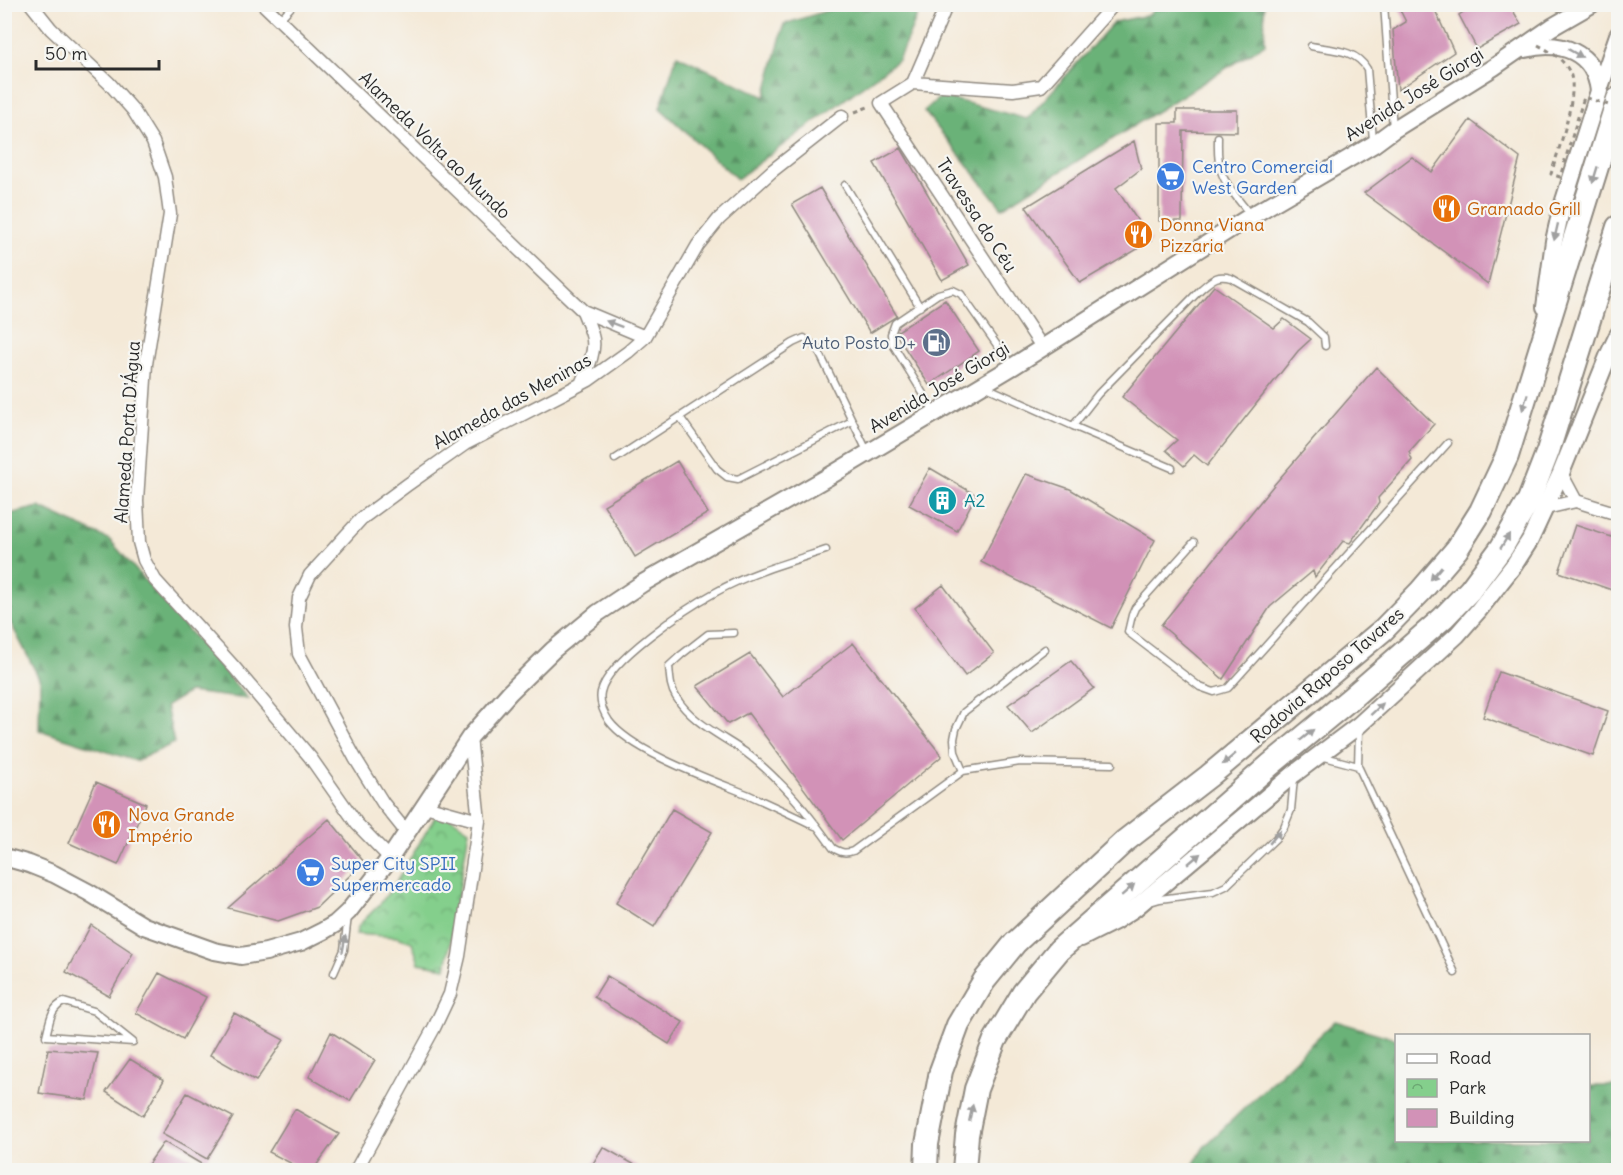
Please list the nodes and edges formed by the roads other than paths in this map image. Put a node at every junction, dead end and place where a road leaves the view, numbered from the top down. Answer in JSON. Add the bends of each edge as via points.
{"nodes":[{"id":1,"x":31,"y":4,"type":"edge"},
{"id":2,"x":263,"y":4,"type":"edge"},
{"id":3,"x":294,"y":4,"type":"edge"},
{"id":4,"x":947,"y":4,"type":"edge"},
{"id":5,"x":1114,"y":4,"type":"edge"},
{"id":6,"x":1384,"y":4,"type":"edge"},
{"id":7,"x":1592,"y":4,"type":"edge"},
{"id":8,"x":279,"y":21,"type":"junction"},
{"id":9,"x":1618,"y":34,"type":"edge"},
{"id":10,"x":1311,"y":46,"type":"dead end"},
{"id":11,"x":1519,"y":50,"type":"junction"},
{"id":12,"x":913,"y":83,"type":"junction"},
{"id":13,"x":1609,"y":95,"type":"edge"},
{"id":14,"x":842,"y":116,"type":"road end"},
{"id":15,"x":1393,"y":130,"type":"junction"},
{"id":16,"x":1218,"y":137,"type":"dead end"},
{"id":17,"x":1374,"y":144,"type":"junction"},
{"id":18,"x":845,"y":185,"type":"dead end"},
{"id":19,"x":1251,"y":216,"type":"junction"},
{"id":20,"x":1618,"y":227,"type":"edge"},
{"id":21,"x":920,"y":307,"type":"junction"},
{"id":22,"x":583,"y":311,"type":"junction"},
{"id":23,"x":1618,"y":336,"type":"edge"},
{"id":24,"x":645,"y":337,"type":"junction"},
{"id":25,"x":1325,"y":346,"type":"dead end"},
{"id":26,"x":1042,"y":347,"type":"junction"},
{"id":27,"x":1614,"y":356,"type":"edge"},
{"id":28,"x":1012,"y":367,"type":"junction"},
{"id":29,"x":581,"y":384,"type":"junction"},
{"id":30,"x":982,"y":385,"type":"junction"},
{"id":31,"x":936,"y":413,"type":"junction"},
{"id":32,"x":680,"y":417,"type":"junction"},
{"id":33,"x":852,"y":421,"type":"junction"},
{"id":34,"x":1073,"y":426,"type":"junction"},
{"id":35,"x":1448,"y":443,"type":"dead end"},
{"id":36,"x":868,"y":453,"type":"junction"},
{"id":37,"x":615,"y":459,"type":"dead end"},
{"id":38,"x":1172,"y":468,"type":"dead end"},
{"id":39,"x":1561,"y":473,"type":"junction"},
{"id":40,"x":1576,"y":501,"type":"junction"},
{"id":41,"x":1546,"y":508,"type":"junction"},
{"id":42,"x":1618,"y":514,"type":"edge"},
{"id":43,"x":1194,"y":542,"type":"dead end"},
{"id":44,"x":826,"y":550,"type":"dead end"},
{"id":45,"x":734,"y":633,"type":"dead end"},
{"id":46,"x":1045,"y":649,"type":"dead end"},
{"id":47,"x":1359,"y":725,"type":"junction"},
{"id":48,"x":470,"y":737,"type":"junction"},
{"id":49,"x":1319,"y":755,"type":"junction"},
{"id":50,"x":1112,"y":764,"type":"dead end"},
{"id":51,"x":1358,"y":766,"type":"junction"},
{"id":52,"x":963,"y":771,"type":"junction"},
{"id":53,"x":1294,"y":774,"type":"junction"},
{"id":54,"x":425,"y":806,"type":"junction"},
{"id":55,"x":479,"y":821,"type":"junction"},
{"id":56,"x":818,"y":827,"type":"junction"},
{"id":57,"x":408,"y":833,"type":"junction"},
{"id":58,"x":4,"y":858,"type":"edge"},
{"id":59,"x":390,"y":858,"type":"junction"},
{"id":60,"x":1135,"y":908,"type":"junction"},
{"id":61,"x":348,"y":912,"type":"junction"},
{"id":62,"x":1059,"y":950,"type":"junction"},
{"id":63,"x":334,"y":973,"type":"dead end"},
{"id":64,"x":1455,"y":973,"type":"dead end"},
{"id":65,"x":133,"y":1042,"type":"joint"},
{"id":66,"x":356,"y":1170,"type":"edge"},
{"id":67,"x":926,"y":1170,"type":"edge"},
{"id":68,"x":964,"y":1170,"type":"edge"}],
"edges":[{"from":1,"to":59,"type":"street","name":"Alameda Porta D'Água","via":[[51,30],[110,83],[133,110],[153,142],[165,177],[170,214],[146,364],[137,500],[144,560],[155,580],[234,667],[310,757],[357,824]]},
{"from":2,"to":8,"type":"street","name":"Alameda Volta ao Mundo"},
{"from":3,"to":8,"type":"lane"},
{"from":4,"to":12,"type":"street"},
{"from":5,"to":12,"type":"street","via":[[1041,86],[1013,90]]},
{"from":6,"to":15,"type":"lane"},
{"from":7,"to":11,"type":"street","name":"Avenida José Giorgi"},
{"from":8,"to":22,"type":"street","name":"Alameda Volta ao Mundo"},
{"from":9,"to":13,"type":"street"},
{"from":10,"to":17,"type":"lane","via":[[1349,53],[1362,61],[1367,69]]},
{"from":11,"to":13,"type":"street","name":"Avenida José Giorgi","one_way":true,"via":[[1538,45],[1573,51],[1591,66]]},
{"from":11,"to":15,"type":"street","name":"Avenida José Giorgi"},
{"from":12,"to":26,"type":"street","name":"Travessa do Céu","via":[[881,103]]},
{"from":13,"to":67,"type":"highway","name":"Rodovia Raposo Tavares","one_way":true,"via":[[1539,357],[1508,456],[1457,549],[1383,630],[1125,841],[1015,943],[984,981],[958,1025],[941,1071]]},
{"from":14,"to":24,"type":"street","name":"Alameda das Meninas","via":[[719,219],[698,245]]},
{"from":15,"to":17,"type":"street","name":"Avenida José Giorgi"},
{"from":16,"to":19,"type":"lane","via":[[1221,171]]},
{"from":17,"to":19,"type":"street","name":"Avenida José Giorgi"},
{"from":18,"to":21,"type":"lane"},
{"from":19,"to":26,"type":"street","name":"Avenida José Giorgi"},
{"from":62,"to":20,"type":"highway","name":"Rodovia Raposo Tavares","one_way":true,"via":[[1269,765],[1414,644],[1470,590],[1502,548],[1529,500]]},
{"from":21,"to":28,"type":"lane","via":[[946,291],[961,294]]},
{"from":21,"to":31,"type":"lane","via":[[895,323],[892,343]]},
{"from":24,"to":22,"type":"street","name":"Alameda Volta ao Mundo","one_way":true},
{"from":22,"to":29,"type":"street","name":"Alameda Volta ao Mundo","via":[[593,349]]},
{"from":23,"to":27,"type":"street"},
{"from":24,"to":29,"type":"street","name":"Alameda das Meninas"},
{"from":25,"to":34,"type":"lane","via":[[1324,337],[1308,322],[1231,278],[1215,277],[1098,394]]},
{"from":26,"to":28,"type":"street","name":"Avenida José Giorgi"},
{"from":27,"to":39,"type":"street"},
{"from":28,"to":30,"type":"street","name":"Avenida José Giorgi"},
{"from":29,"to":57,"type":"street","name":"Alameda das Meninas","via":[[465,444],[361,519],[310,575],[300,598],[296,628],[299,654],[355,758],[383,803]]},
{"from":30,"to":31,"type":"street","name":"Avenida José Giorgi"},
{"from":30,"to":34,"type":"lane"},
{"from":31,"to":36,"type":"street","name":"Avenida José Giorgi"},
{"from":32,"to":33,"type":"lane","via":[[717,469],[738,479]]},
{"from":32,"to":33,"type":"lane","via":[[804,338],[818,348]]},
{"from":32,"to":37,"type":"lane"},
{"from":33,"to":36,"type":"lane"},
{"from":34,"to":38,"type":"lane"},
{"from":35,"to":43,"type":"lane","via":[[1228,688],[1214,692],[1192,682],[1128,632],[1135,608]]},
{"from":36,"to":48,"type":"street","name":"Avenida José Giorgi","via":[[598,613],[553,650]]},
{"from":39,"to":40,"type":"street"},
{"from":39,"to":41,"type":"street"},
{"from":40,"to":41,"type":"street"},
{"from":40,"to":42,"type":"street"},
{"from":47,"to":41,"type":"street","one_way":true,"via":[[1478,611],[1514,565]]},
{"from":44,"to":56,"type":"lane","via":[[717,591],[677,616],[613,670],[601,689],[600,704],[609,722],[648,751]]},
{"from":45,"to":56,"type":"lane","via":[[708,634],[669,666],[675,696],[701,723],[748,754],[776,779]]},
{"from":46,"to":52,"type":"lane","via":[[964,712],[954,740]]},
{"from":47,"to":49,"type":"street"},
{"from":47,"to":51,"type":"lane"},
{"from":48,"to":54,"type":"street","name":"Avenida José Giorgi"},
{"from":48,"to":55,"type":"street"},
{"from":49,"to":51,"type":"lane"},
{"from":49,"to":53,"type":"street"},
{"from":50,"to":52,"type":"lane","via":[[1020,762]]},
{"from":51,"to":64,"type":"lane"},
{"from":52,"to":56,"type":"lane","via":[[853,851],[846,853],[833,848]]},
{"from":60,"to":53,"type":"street","one_way":true},
{"from":60,"to":53,"type":"lane","one_way":true,"via":[[1160,899],[1214,892],[1226,886],[1284,827]]},
{"from":54,"to":55,"type":"street"},
{"from":54,"to":57,"type":"street","name":"Avenida José Giorgi"},
{"from":55,"to":66,"type":"street","via":[[450,994]]},
{"from":57,"to":59,"type":"street","name":"Avenida José Giorgi"},
{"from":58,"to":61,"type":"street","name":"Avenida José Giorgi","via":[[54,874],[144,926],[214,951],[241,956],[301,942],[335,924]]},
{"from":59,"to":61,"type":"street","name":"Avenida José Giorgi"},
{"from":60,"to":62,"type":"street"},
{"from":63,"to":61,"type":"lane","one_way":true,"via":[[344,950]]},
{"from":68,"to":62,"type":"highway","name":"Rodovia Raposo Tavares","one_way":true,"via":[[976,1089],[994,1040],[1024,992]]},
{"from":65,"to":65,"type":"lane","via":[[90,1039],[46,1036],[56,1006],[64,1002],[94,1011]]}]}
